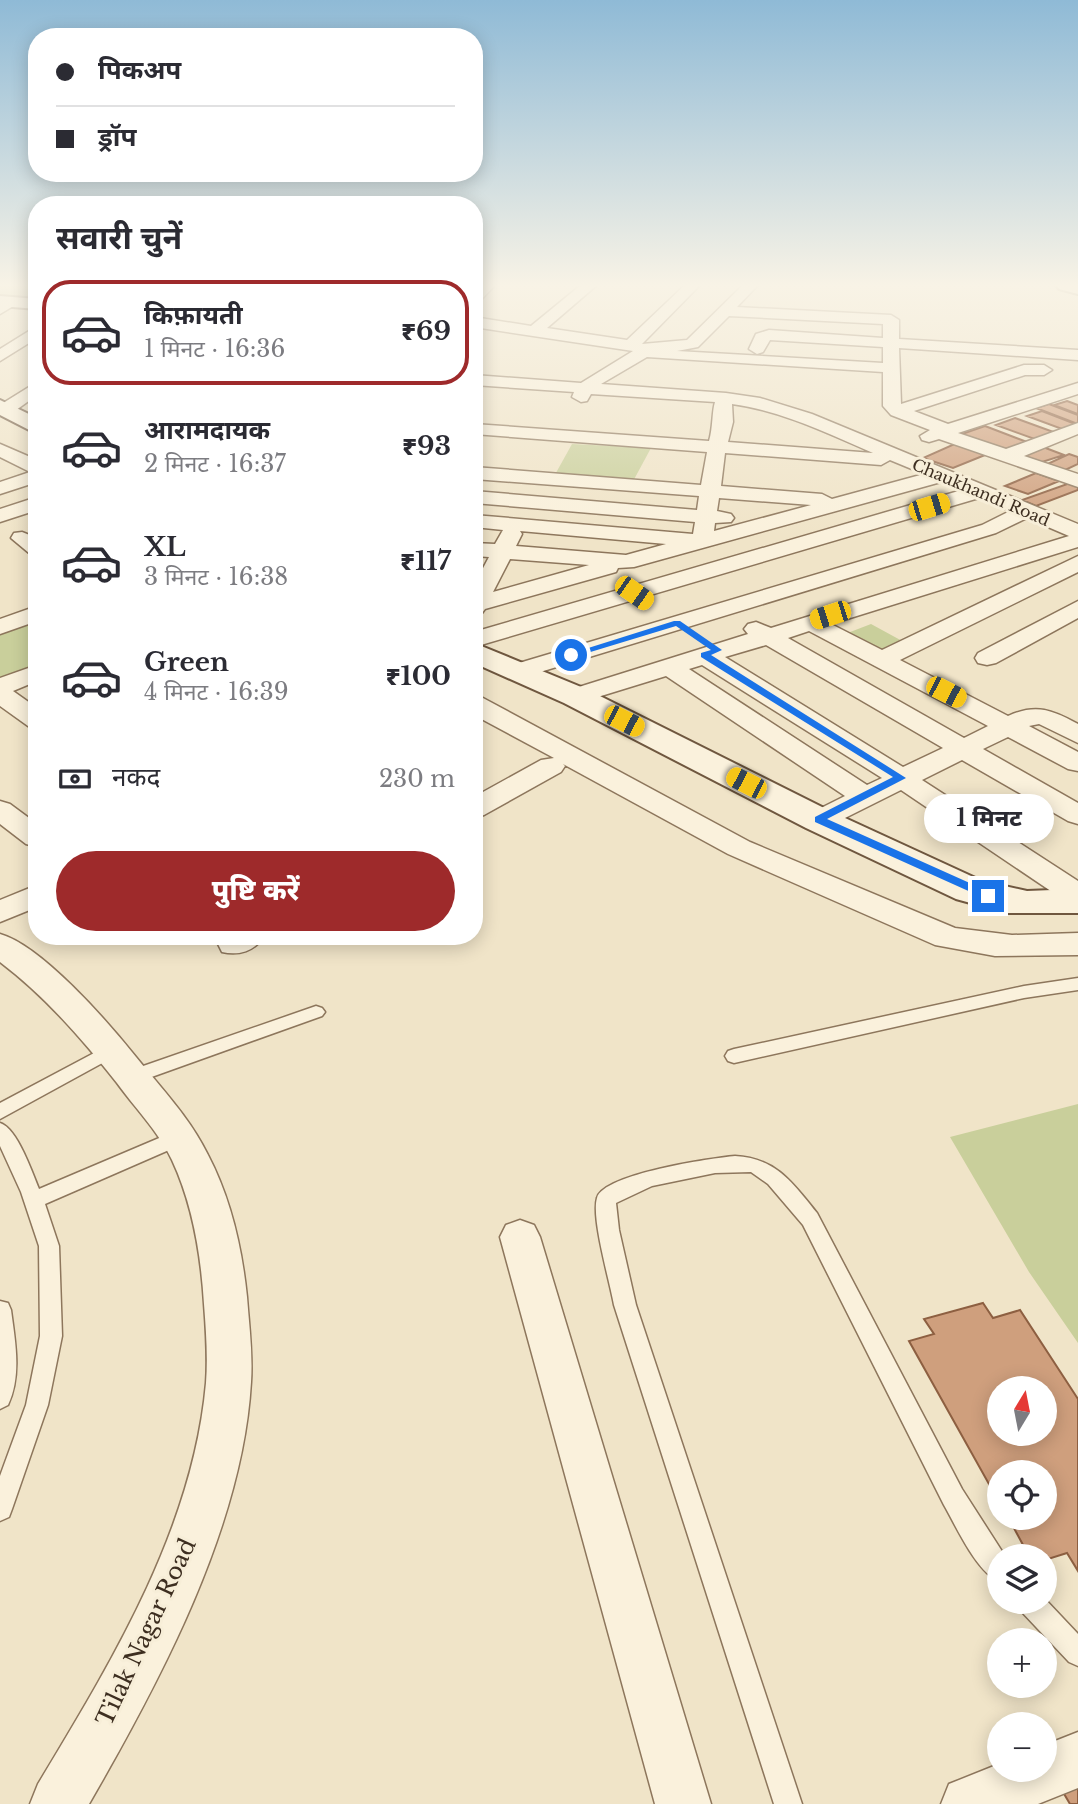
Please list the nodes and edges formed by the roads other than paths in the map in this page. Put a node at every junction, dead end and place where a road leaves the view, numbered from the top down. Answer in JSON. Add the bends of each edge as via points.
{"nodes":[{"id":1,"x":611,"y":369,"type":"edge"},
{"id":2,"x":633,"y":369,"type":"edge"},
{"id":3,"x":681,"y":369,"type":"edge"},
{"id":4,"x":892,"y":369,"type":"edge"},
{"id":5,"x":1040,"y":369,"type":"edge"},
{"id":6,"x":1064,"y":378,"type":"edge"},
{"id":7,"x":483,"y":381,"type":"edge"},
{"id":8,"x":28,"y":392,"type":"edge"},
{"id":9,"x":584,"y":394,"type":"junction"},
{"id":10,"x":3,"y":407,"type":"edge"},
{"id":11,"x":897,"y":411,"type":"junction"},
{"id":12,"x":483,"y":413,"type":"edge"},
{"id":13,"x":806,"y":418,"type":"junction"},
{"id":14,"x":28,"y":421,"type":"edge"},
{"id":15,"x":568,"y":427,"type":"junction"},
{"id":16,"x":1078,"y":428,"type":"edge"},
{"id":17,"x":483,"y":429,"type":"edge"},
{"id":18,"x":944,"y":432,"type":"junction"},
{"id":19,"x":761,"y":433,"type":"dead end"},
{"id":20,"x":721,"y":437,"type":"junction"},
{"id":21,"x":641,"y":442,"type":"junction"},
{"id":22,"x":1041,"y":442,"type":"junction"},
{"id":23,"x":782,"y":446,"type":"junction"},
{"id":24,"x":0,"y":450,"type":"edge"},
{"id":25,"x":1066,"y":450,"type":"dead end"},
{"id":26,"x":893,"y":455,"type":"junction"},
{"id":27,"x":1008,"y":455,"type":"junction"},
{"id":28,"x":28,"y":464,"type":"edge"},
{"id":29,"x":483,"y":474,"type":"edge"},
{"id":30,"x":944,"y":475,"type":"junction"},
{"id":31,"x":540,"y":478,"type":"junction"},
{"id":32,"x":28,"y":479,"type":"edge"},
{"id":33,"x":859,"y":479,"type":"dead end"},
{"id":34,"x":1078,"y":481,"type":"edge"},
{"id":35,"x":913,"y":483,"type":"junction"},
{"id":36,"x":624,"y":485,"type":"junction"},
{"id":37,"x":0,"y":488,"type":"edge"},
{"id":38,"x":710,"y":491,"type":"junction"},
{"id":39,"x":978,"y":492,"type":"junction"},
{"id":40,"x":483,"y":498,"type":"edge"},
{"id":41,"x":528,"y":501,"type":"junction"},
{"id":42,"x":845,"y":502,"type":"junction"},
{"id":43,"x":28,"y":506,"type":"edge"},
{"id":44,"x":1026,"y":511,"type":"junction"},
{"id":45,"x":0,"y":516,"type":"edge"},
{"id":46,"x":706,"y":516,"type":"junction"},
{"id":47,"x":483,"y":522,"type":"edge"},
{"id":48,"x":772,"y":522,"type":"junction"},
{"id":49,"x":514,"y":525,"type":"junction"},
{"id":50,"x":1078,"y":532,"type":"edge"},
{"id":51,"x":1078,"y":540,"type":"edge"},
{"id":52,"x":702,"y":541,"type":"junction"},
{"id":53,"x":483,"y":550,"type":"edge"},
{"id":54,"x":503,"y":552,"type":"junction"},
{"id":55,"x":626,"y":562,"type":"junction"},
{"id":56,"x":1078,"y":563,"type":"edge"},
{"id":57,"x":677,"y":580,"type":"junction"},
{"id":58,"x":483,"y":586,"type":"edge"},
{"id":59,"x":483,"y":593,"type":"edge"},
{"id":60,"x":634,"y":593,"type":"junction"},
{"id":61,"x":0,"y":598,"type":"edge"},
{"id":62,"x":723,"y":608,"type":"junction"},
{"id":63,"x":1078,"y":608,"type":"edge"},
{"id":64,"x":28,"y":612,"type":"edge"},
{"id":65,"x":28,"y":617,"type":"edge"},
{"id":66,"x":809,"y":622,"type":"junction"},
{"id":67,"x":677,"y":623,"type":"junction"},
{"id":68,"x":0,"y":627,"type":"edge"},
{"id":69,"x":766,"y":636,"type":"junction"},
{"id":70,"x":483,"y":637,"type":"edge"},
{"id":71,"x":711,"y":653,"type":"junction"},
{"id":72,"x":483,"y":656,"type":"edge"},
{"id":73,"x":987,"y":658,"type":"dead end"},
{"id":74,"x":882,"y":659,"type":"junction"},
{"id":75,"x":669,"y":667,"type":"junction"},
{"id":76,"x":517,"y":671,"type":"junction"},
{"id":77,"x":28,"y":676,"type":"edge"},
{"id":78,"x":0,"y":687,"type":"edge"},
{"id":79,"x":0,"y":694,"type":"edge"},
{"id":80,"x":575,"y":696,"type":"junction"},
{"id":81,"x":483,"y":709,"type":"edge"},
{"id":82,"x":28,"y":714,"type":"edge"},
{"id":83,"x":1010,"y":725,"type":"junction"},
{"id":84,"x":483,"y":727,"type":"edge"},
{"id":85,"x":1078,"y":735,"type":"edge"},
{"id":86,"x":962,"y":748,"type":"junction"},
{"id":87,"x":1078,"y":763,"type":"edge"},
{"id":88,"x":551,"y":766,"type":"junction"},
{"id":89,"x":901,"y":778,"type":"junction"},
{"id":90,"x":866,"y":796,"type":"junction"},
{"id":91,"x":483,"y":804,"type":"edge"},
{"id":92,"x":0,"y":810,"type":"edge"},
{"id":93,"x":1078,"y":815,"type":"edge"},
{"id":94,"x":640,"y":818,"type":"dead end"},
{"id":95,"x":819,"y":820,"type":"junction"},
{"id":96,"x":28,"y":831,"type":"edge"},
{"id":97,"x":1078,"y":895,"type":"edge"},
{"id":98,"x":28,"y":899,"type":"edge"},
{"id":99,"x":1078,"y":901,"type":"edge"},
{"id":100,"x":0,"y":912,"type":"edge"},
{"id":101,"x":1078,"y":944,"type":"edge"},
{"id":102,"x":0,"y":945,"type":"edge"},
{"id":103,"x":1078,"y":984,"type":"edge"},
{"id":104,"x":316,"y":1012,"type":"dead end"},
{"id":105,"x":734,"y":1056,"type":"dead end"},
{"id":106,"x":122,"y":1063,"type":"junction"},
{"id":107,"x":0,"y":1112,"type":"edge"},
{"id":108,"x":0,"y":1130,"type":"edge"},
{"id":109,"x":178,"y":1138,"type":"junction"},
{"id":110,"x":33,"y":1200,"type":"junction"},
{"id":111,"x":520,"y":1237,"type":"dead end"},
{"id":112,"x":0,"y":1310,"type":"edge"},
{"id":113,"x":0,"y":1398,"type":"edge"},
{"id":114,"x":0,"y":1509,"type":"edge"},
{"id":115,"x":987,"y":1552,"type":"edge"},
{"id":116,"x":1041,"y":1614,"type":"edge"},
{"id":117,"x":1078,"y":1653,"type":"edge"},
{"id":118,"x":1078,"y":1760,"type":"edge"},
{"id":119,"x":58,"y":1804,"type":"edge"},
{"id":120,"x":683,"y":1804,"type":"edge"},
{"id":121,"x":788,"y":1804,"type":"edge"},
{"id":122,"x":969,"y":1804,"type":"edge"}],
"edges":[{"from":1,"to":9,"type":"street"},
{"from":2,"to":3,"type":"street"},
{"from":4,"to":11,"type":"street","via":[[892,406]]},
{"from":5,"to":6,"type":"street"},
{"from":6,"to":11,"type":"street","via":[[1024,370],[947,387]]},
{"from":6,"to":18,"type":"street"},
{"from":7,"to":9,"type":"street"},
{"from":8,"to":10,"type":"street"},
{"from":9,"to":15,"type":"street"},
{"from":9,"to":20,"type":"street"},
{"from":10,"to":14,"type":"street"},
{"from":11,"to":18,"type":"street"},
{"from":12,"to":15,"type":"street"},
{"from":13,"to":20,"type":"street","name":"Chaukhandi Road","via":[[754,402]]},
{"from":13,"to":23,"type":"street","via":[[787,434]]},
{"from":13,"to":26,"type":"street","name":"Chaukhandi Road"},
{"from":15,"to":17,"type":"street"},
{"from":15,"to":20,"type":"street"},
{"from":15,"to":21,"type":"street"},
{"from":15,"to":31,"type":"street"},
{"from":16,"to":22,"type":"street"},
{"from":18,"to":26,"type":"street"},
{"from":18,"to":27,"type":"street"},
{"from":19,"to":23,"type":"street"},
{"from":20,"to":21,"type":"street"},
{"from":20,"to":23,"type":"street"},
{"from":20,"to":38,"type":"street"},
{"from":21,"to":36,"type":"street"},
{"from":22,"to":25,"type":"street"},
{"from":22,"to":27,"type":"street"},
{"from":23,"to":26,"type":"street","via":[[832,456]]},
{"from":24,"to":28,"type":"street"},
{"from":26,"to":30,"type":"street","name":"Chaukhandi Road"},
{"from":27,"to":34,"type":"street"},
{"from":29,"to":31,"type":"street"},
{"from":30,"to":35,"type":"street"},
{"from":30,"to":39,"type":"street","name":"Chaukhandi Road"},
{"from":31,"to":36,"type":"street"},
{"from":31,"to":41,"type":"street"},
{"from":32,"to":37,"type":"street"},
{"from":33,"to":35,"type":"street"},
{"from":35,"to":42,"type":"street"},
{"from":36,"to":38,"type":"street"},
{"from":38,"to":42,"type":"street"},
{"from":38,"to":46,"type":"street"},
{"from":39,"to":44,"type":"street","name":"Chaukhandi Road"},
{"from":39,"to":57,"type":"street"},
{"from":40,"to":41,"type":"street"},
{"from":41,"to":46,"type":"street"},
{"from":41,"to":49,"type":"street"},
{"from":42,"to":48,"type":"street"},
{"from":43,"to":45,"type":"street"},
{"from":44,"to":50,"type":"street","name":"Chaukhandi Road"},
{"from":44,"to":62,"type":"street","via":[[989,528]]},
{"from":46,"to":48,"type":"street"},
{"from":46,"to":52,"type":"street"},
{"from":47,"to":49,"type":"street"},
{"from":48,"to":52,"type":"street"},
{"from":49,"to":52,"type":"street"},
{"from":49,"to":54,"type":"street"},
{"from":51,"to":66,"type":"street"},
{"from":52,"to":55,"type":"street"},
{"from":53,"to":54,"type":"street"},
{"from":54,"to":55,"type":"street"},
{"from":54,"to":58,"type":"street"},
{"from":55,"to":59,"type":"street"},
{"from":56,"to":74,"type":"street"},
{"from":57,"to":60,"type":"street"},
{"from":57,"to":62,"type":"street"},
{"from":60,"to":67,"type":"street"},
{"from":60,"to":70,"type":"street"},
{"from":61,"to":64,"type":"street"},
{"from":62,"to":67,"type":"street"},
{"from":62,"to":69,"type":"street"},
{"from":63,"to":73,"type":"street"},
{"from":65,"to":68,"type":"street"},
{"from":66,"to":69,"type":"street"},
{"from":66,"to":74,"type":"street"},
{"from":67,"to":71,"type":"street"},
{"from":67,"to":76,"type":"street"},
{"from":69,"to":71,"type":"street"},
{"from":69,"to":86,"type":"street"},
{"from":71,"to":75,"type":"street"},
{"from":71,"to":89,"type":"street"},
{"from":72,"to":76,"type":"street"},
{"from":74,"to":83,"type":"street"},
{"from":75,"to":80,"type":"street"},
{"from":75,"to":90,"type":"street"},
{"from":76,"to":80,"type":"street"},
{"from":77,"to":78,"type":"street"},
{"from":79,"to":82,"type":"street"},
{"from":80,"to":95,"type":"street"},
{"from":81,"to":101,"type":"street","via":[[739,848],[946,937],[976,945]]},
{"from":83,"to":85,"type":"street","via":[[1037,714]]},
{"from":83,"to":86,"type":"street"},
{"from":83,"to":87,"type":"street"},
{"from":84,"to":88,"type":"street"},
{"from":86,"to":89,"type":"street"},
{"from":86,"to":93,"type":"street"},
{"from":88,"to":91,"type":"street"},
{"from":88,"to":94,"type":"street"},
{"from":89,"to":90,"type":"street"},
{"from":89,"to":97,"type":"street"},
{"from":90,"to":95,"type":"street"},
{"from":92,"to":96,"type":"street"},
{"from":95,"to":99,"type":"street","via":[[988,896],[1027,903]]},
{"from":98,"to":100,"type":"street"},
{"from":102,"to":106,"type":"street","name":"Tilak Nagar Road","via":[[33,972]]},
{"from":103,"to":105,"type":"lane"},
{"from":104,"to":106,"type":"lane"},
{"from":106,"to":107,"type":"lane"},
{"from":106,"to":109,"type":"street","name":"Tilak Nagar Road"},
{"from":108,"to":110,"type":"lane"},
{"from":109,"to":110,"type":"lane"},
{"from":109,"to":119,"type":"street","name":"Tilak Nagar Road","via":[[207,1203],[224,1267],[228,1388],[219,1449],[186,1557],[99,1734]]},
{"from":110,"to":114,"type":"lane","via":[[49,1246],[51,1336],[37,1405]]},
{"from":111,"to":120,"type":"street"},
{"from":112,"to":113,"type":"lane","via":[[6,1360]]},
{"from":115,"to":121,"type":"lane","via":[[893,1386],[810,1219],[760,1166],[715,1164],[626,1186],[606,1199],[625,1305]]},
{"from":116,"to":117,"type":"lane"},
{"from":118,"to":122,"type":"street"}]}
